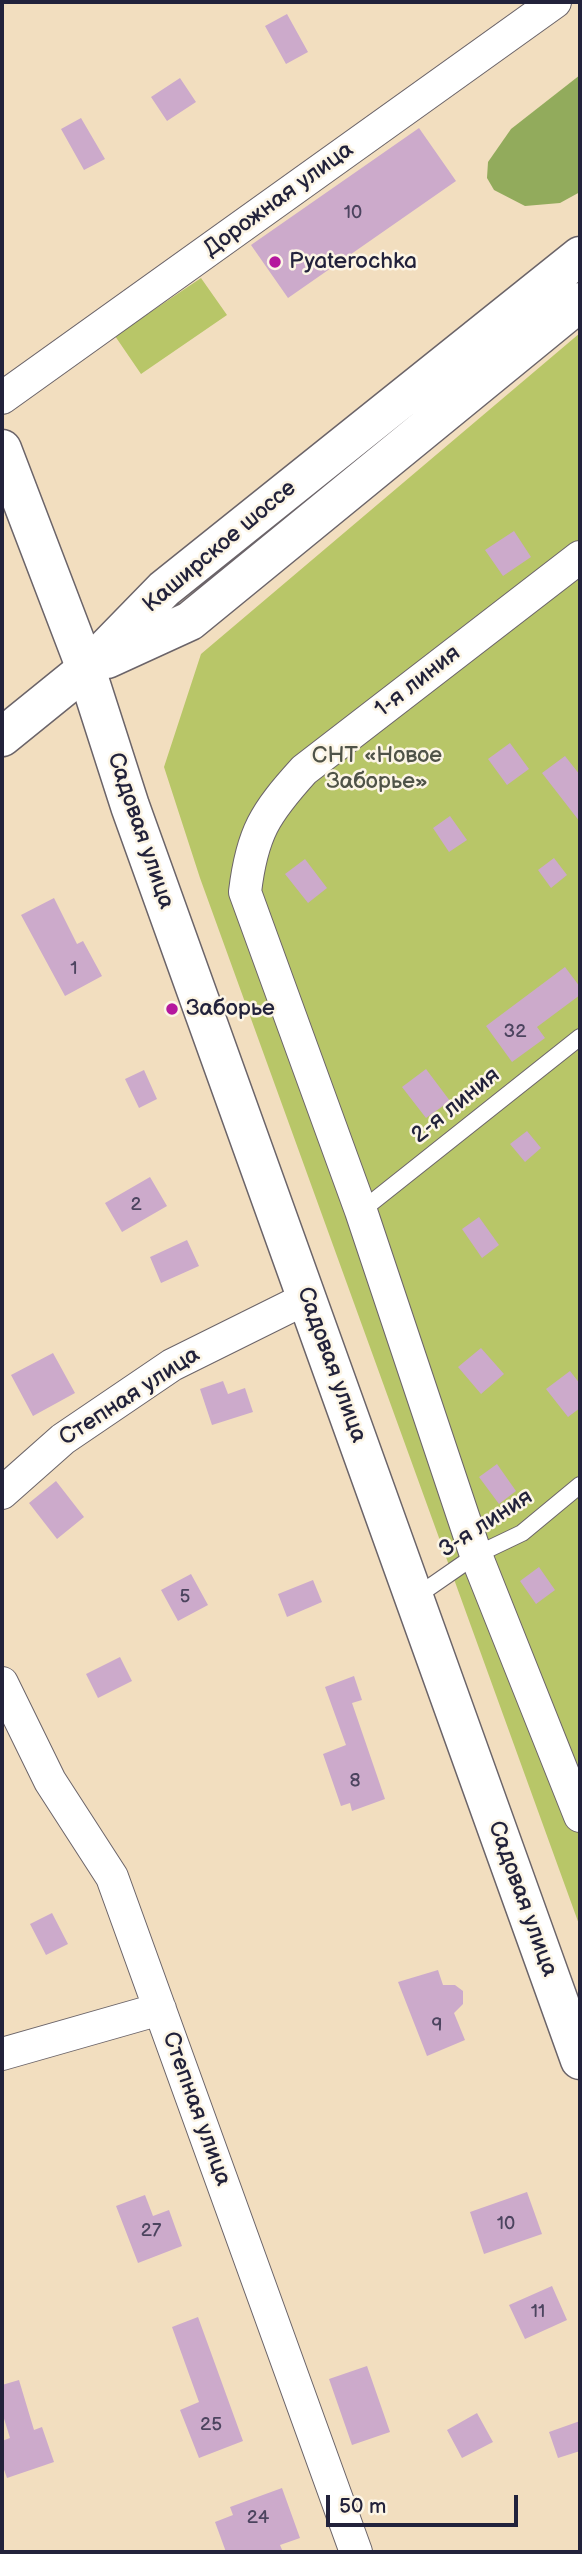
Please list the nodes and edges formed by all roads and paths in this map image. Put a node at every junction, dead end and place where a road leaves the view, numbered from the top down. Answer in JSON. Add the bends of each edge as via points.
{"nodes":[{"id":1,"x":555,"y":2,"type":"edge"},
{"id":2,"x":580,"y":256,"type":"edge"},
{"id":3,"x":580,"y":302,"type":"edge"},
{"id":4,"x":2,"y":398,"type":"edge"},
{"id":5,"x":2,"y":449,"type":"edge"},
{"id":6,"x":580,"y":557,"type":"edge"},
{"id":7,"x":86,"y":669,"type":"junction"},
{"id":8,"x":2,"y":737,"type":"edge"},
{"id":9,"x":580,"y":1037,"type":"edge"},
{"id":10,"x":361,"y":1211,"type":"junction"},
{"id":11,"x":307,"y":1298,"type":"junction"},
{"id":12,"x":580,"y":1485,"type":"edge"},
{"id":13,"x":2,"y":1493,"type":"edge"},
{"id":14,"x":477,"y":1555,"type":"junction"},
{"id":15,"x":414,"y":1598,"type":"junction"},
{"id":16,"x":2,"y":1683,"type":"edge"},
{"id":17,"x":580,"y":1816,"type":"edge"},
{"id":18,"x":160,"y":2008,"type":"junction"},
{"id":19,"x":2,"y":2054,"type":"edge"},
{"id":20,"x":580,"y":2060,"type":"edge"},
{"id":21,"x":356,"y":2552,"type":"edge"}],
"edges":[{"from":1,"to":4,"type":"street","name":"Дорожная улица"},
{"from":2,"to":7,"type":"main road","name":"Каширское шоссе","via":[[164,589]]},
{"from":3,"to":7,"type":"main road","name":"Каширское шоссе","via":[[190,621]]},
{"from":5,"to":7,"type":"main road","name":"Садовая улица"},
{"from":6,"to":10,"type":"street","name":"1-я линия","via":[[304,770],[269,808],[249,856],[245,892]]},
{"from":7,"to":8,"type":"main road"},
{"from":7,"to":11,"type":"main road","name":"Садовая улица","via":[[130,806]]},
{"from":9,"to":10,"type":"lane","name":"2-я линия"},
{"from":10,"to":14,"type":"street","name":"1-я линия"},
{"from":11,"to":13,"type":"street","name":"Степная улица","via":[[172,1365],[63,1439]]},
{"from":11,"to":15,"type":"main road","name":"Садовая улица"},
{"from":12,"to":14,"type":"lane","name":"3-я линия","via":[[522,1533]]},
{"from":14,"to":15,"type":"lane","name":"3-я линия"},
{"from":14,"to":17,"type":"street","name":"1-я линия"},
{"from":15,"to":20,"type":"main road","name":"Садовая улица"},
{"from":16,"to":18,"type":"street","name":"Степная улица","via":[[50,1781],[112,1877]]},
{"from":18,"to":19,"type":"street"},
{"from":18,"to":21,"type":"street","name":"Степная улица"}]}
